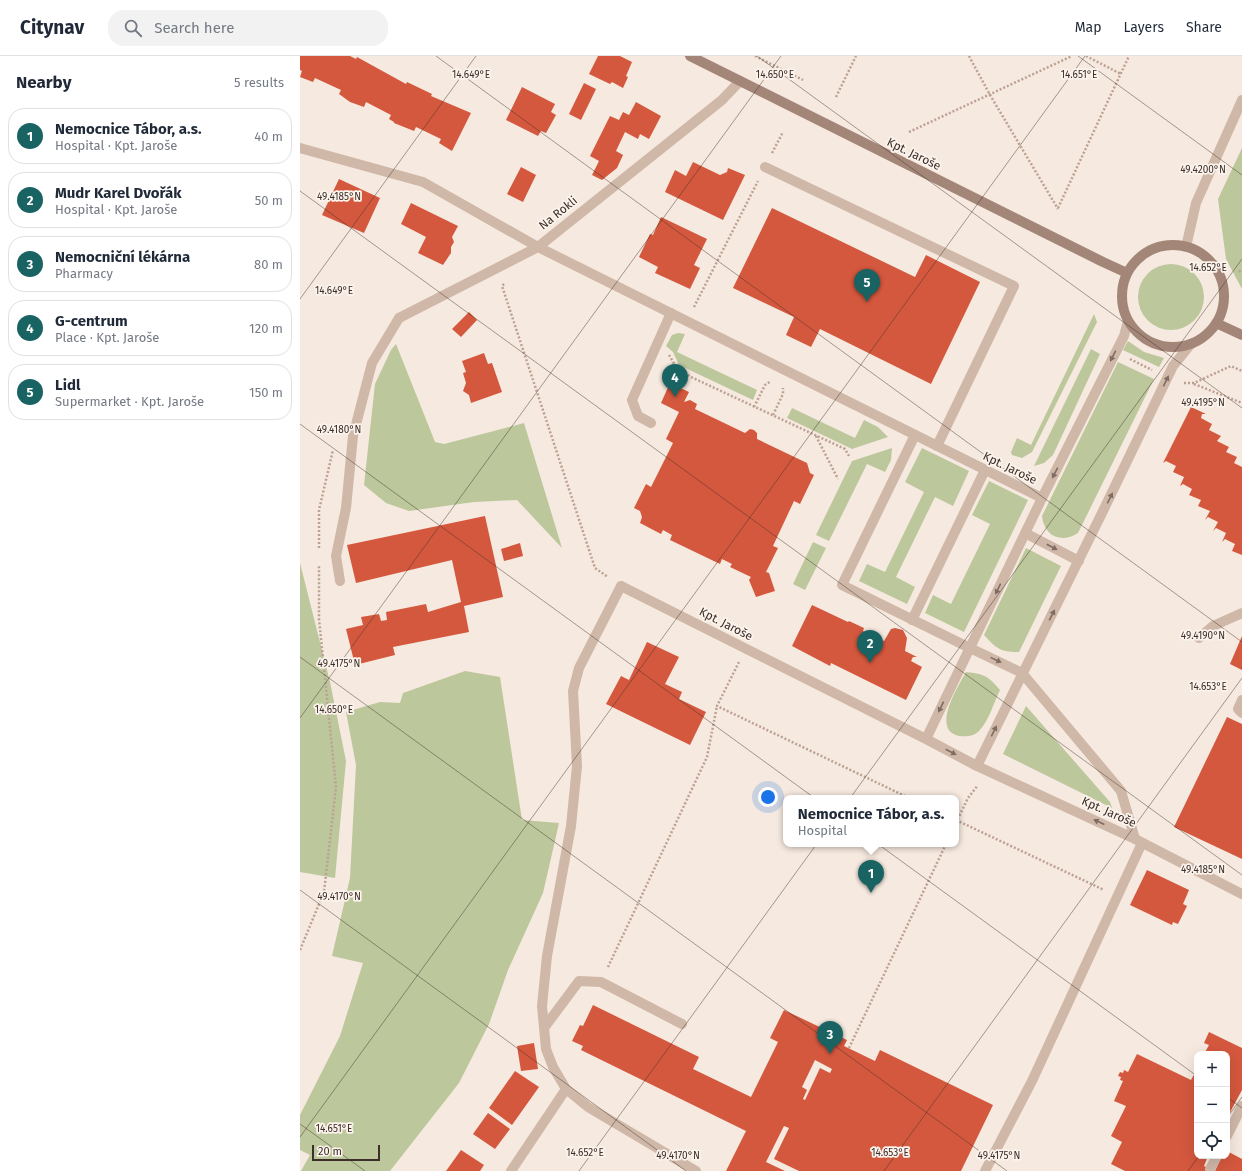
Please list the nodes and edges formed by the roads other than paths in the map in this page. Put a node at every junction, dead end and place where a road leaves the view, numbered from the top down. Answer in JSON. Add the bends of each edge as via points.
{"nodes":[{"id":1,"x":690,"y":56,"type":"edge"},
{"id":2,"x":740,"y":81,"type":"junction"},
{"id":3,"x":1242,"y":100,"type":"edge"},
{"id":4,"x":300,"y":148,"type":"edge"},
{"id":5,"x":766,"y":167,"type":"road end"},
{"id":6,"x":538,"y":246,"type":"junction"},
{"id":7,"x":1186,"y":247,"type":"junction"},
{"id":8,"x":1127,"y":273,"type":"junction"},
{"id":9,"x":671,"y":313,"type":"junction"},
{"id":10,"x":1128,"y":321,"type":"junction"},
{"id":11,"x":1216,"y":323,"type":"junction"},
{"id":12,"x":1242,"y":335,"type":"edge"},
{"id":13,"x":1190,"y":345,"type":"junction"},
{"id":14,"x":651,"y":423,"type":"dead end"},
{"id":15,"x":915,"y":435,"type":"junction"},
{"id":16,"x":937,"y":446,"type":"junction"},
{"id":17,"x":985,"y":470,"type":"junction"},
{"id":18,"x":1042,"y":498,"type":"junction"},
{"id":19,"x":1025,"y":533,"type":"junction"},
{"id":20,"x":1078,"y":561,"type":"junction"},
{"id":21,"x":340,"y":580,"type":"dead end"},
{"id":22,"x":1242,"y":613,"type":"edge"},
{"id":23,"x":912,"y":620,"type":"junction"},
{"id":24,"x":1199,"y":638,"type":"dead end"},
{"id":25,"x":970,"y":648,"type":"junction"},
{"id":26,"x":1022,"y":673,"type":"junction"},
{"id":27,"x":1242,"y":700,"type":"edge"},
{"id":28,"x":1242,"y":713,"type":"edge"},
{"id":29,"x":926,"y":739,"type":"junction"},
{"id":30,"x":976,"y":766,"type":"junction"},
{"id":31,"x":1138,"y":841,"type":"junction"},
{"id":32,"x":1242,"y":894,"type":"edge"},
{"id":33,"x":682,"y":1024,"type":"dead end"},
{"id":34,"x":544,"y":1028,"type":"junction"},
{"id":35,"x":566,"y":1089,"type":"junction"},
{"id":36,"x":1242,"y":1106,"type":"edge"},
{"id":37,"x":1230,"y":1130,"type":"edge"},
{"id":38,"x":1215,"y":1159,"type":"edge"},
{"id":39,"x":1210,"y":1169,"type":"dead end"},
{"id":40,"x":511,"y":1171,"type":"edge"},
{"id":41,"x":696,"y":1171,"type":"edge"},
{"id":42,"x":985,"y":1171,"type":"edge"}],
"edges":[{"from":1,"to":2,"type":"street","name":"Kpt. Jaroše"},
{"from":2,"to":6,"type":"street","name":"Na Rokli","via":[[722,100]]},
{"from":2,"to":8,"type":"street","name":"Kpt. Jaroše"},
{"from":3,"to":7,"type":"street","via":[[1196,203]]},
{"from":4,"to":6,"type":"street","name":"Na Rokli","via":[[423,182]]},
{"from":5,"to":16,"type":"street","via":[[1014,286]]},
{"from":6,"to":9,"type":"street","name":"Kpt. Jaroše"},
{"from":6,"to":21,"type":"street","via":[[399,318],[372,363],[353,436],[346,508],[336,556]]},
{"from":7,"to":8,"type":"street","via":[[1169,245],[1152,250],[1138,259]]},
{"from":7,"to":11,"type":"street","via":[[1201,253],[1212,264],[1220,278],[1224,293],[1223,308]]},
{"from":8,"to":10,"type":"street","via":[[1122,294]]},
{"from":9,"to":14,"type":"street","via":[[632,400],[638,416]]},
{"from":9,"to":15,"type":"street","name":"Kpt. Jaroše"},
{"from":10,"to":13,"type":"street","via":[[1142,336],[1161,346]]},
{"from":10,"to":18,"type":"street","name":"Kpt. Jaroše","one_way":true,"via":[[1124,336]]},
{"from":11,"to":12,"type":"street"},
{"from":11,"to":13,"type":"street","via":[[1209,332]]},
{"from":20,"to":13,"type":"street","one_way":true,"via":[[1173,366]]},
{"from":15,"to":16,"type":"street","name":"Kpt. Jaroše"},
{"from":15,"to":23,"type":"street","via":[[842,585]]},
{"from":16,"to":17,"type":"street","name":"Kpt. Jaroše"},
{"from":17,"to":18,"type":"street","name":"Kpt. Jaroše"},
{"from":17,"to":23,"type":"street"},
{"from":18,"to":19,"type":"street","name":"Kpt. Jaroše"},
{"from":19,"to":20,"type":"street","one_way":true},
{"from":19,"to":25,"type":"street","name":"Kpt. Jaroše","one_way":true},
{"from":26,"to":20,"type":"street","one_way":true},
{"from":22,"to":24,"type":"street","via":[[1213,626]]},
{"from":23,"to":25,"type":"street"},
{"from":25,"to":26,"type":"street","one_way":true},
{"from":25,"to":29,"type":"street","name":"Kpt. Jaroše","one_way":true},
{"from":30,"to":26,"type":"street","one_way":true},
{"from":26,"to":31,"type":"street","name":"Kpt. Jaroše","via":[[1121,790]]},
{"from":27,"to":28,"type":"street","via":[[1238,709]]},
{"from":29,"to":30,"type":"street","name":"Kpt. Jaroše","one_way":true},
{"from":29,"to":34,"type":"street","name":"Kpt. Jaroše","via":[[621,586],[579,668],[573,691],[577,766],[571,826],[547,956],[542,1006]]},
{"from":31,"to":30,"type":"street","name":"Kpt. Jaroše","one_way":true},
{"from":31,"to":32,"type":"street"},
{"from":31,"to":42,"type":"street","via":[[1117,896],[1032,1081]]},
{"from":33,"to":34,"type":"street","via":[[601,982],[579,981]]},
{"from":34,"to":35,"type":"street","via":[[546,1049]]},
{"from":35,"to":40,"type":"street"},
{"from":35,"to":41,"type":"street","via":[[588,1107]]},
{"from":36,"to":37,"type":"street"},
{"from":38,"to":39,"type":"street"}]}
